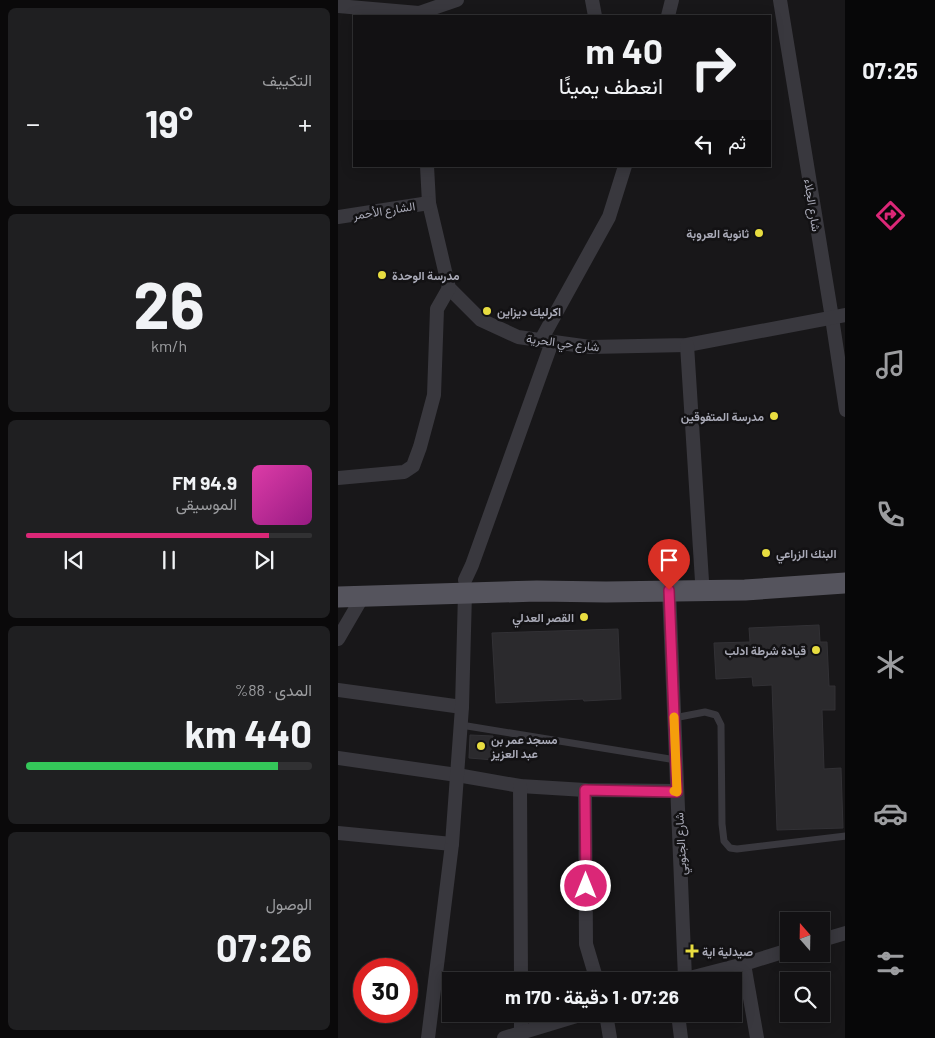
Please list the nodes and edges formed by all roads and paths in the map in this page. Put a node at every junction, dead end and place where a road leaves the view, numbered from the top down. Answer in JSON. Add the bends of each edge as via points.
{"nodes":[{"id":1,"x":457,"y":0,"type":"edge"},
{"id":2,"x":592,"y":0,"type":"edge"},
{"id":3,"x":672,"y":0,"type":"edge"},
{"id":4,"x":780,"y":0,"type":"edge"},
{"id":5,"x":342,"y":4,"type":"edge"},
{"id":6,"x":419,"y":10,"type":"edge"},
{"id":7,"x":596,"y":15,"type":"edge"},
{"id":8,"x":668,"y":15,"type":"edge"},
{"id":9,"x":427,"y":167,"type":"edge"},
{"id":10,"x":625,"y":167,"type":"edge"},
{"id":11,"x":429,"y":203,"type":"junction"},
{"id":12,"x":338,"y":217,"type":"edge"},
{"id":13,"x":449,"y":288,"type":"junction"},
{"id":14,"x":839,"y":316,"type":"edge"},
{"id":15,"x":547,"y":341,"type":"junction"},
{"id":16,"x":687,"y":345,"type":"junction"},
{"id":17,"x":846,"y":410,"type":"edge"},
{"id":18,"x":338,"y":478,"type":"edge"},
{"id":19,"x":846,"y":574,"type":"edge"},
{"id":20,"x":702,"y":581,"type":"junction"},
{"id":21,"x":338,"y":583,"type":"edge"},
{"id":22,"x":846,"y":584,"type":"edge"},
{"id":23,"x":465,"y":587,"type":"junction"},
{"id":24,"x":669,"y":590,"type":"junction"},
{"id":25,"x":363,"y":596,"type":"junction"},
{"id":26,"x":338,"y":597,"type":"edge"},
{"id":27,"x":338,"y":638,"type":"edge"},
{"id":28,"x":338,"y":690,"type":"edge"},
{"id":29,"x":462,"y":707,"type":"junction"},
{"id":30,"x":674,"y":718,"type":"junction"},
{"id":31,"x":461,"y":725,"type":"junction"},
{"id":32,"x":338,"y":758,"type":"edge"},
{"id":33,"x":676,"y":760,"type":"junction"},
{"id":34,"x":457,"y":775,"type":"junction"},
{"id":35,"x":520,"y":786,"type":"junction"},
{"id":36,"x":585,"y":790,"type":"junction"},
{"id":37,"x":677,"y":792,"type":"junction"},
{"id":38,"x":338,"y":833,"type":"edge"},
{"id":39,"x":846,"y":836,"type":"edge"},
{"id":40,"x":452,"y":844,"type":"junction"},
{"id":41,"x":846,"y":933,"type":"edge"},
{"id":42,"x":830,"y":938,"type":"edge"},
{"id":43,"x":780,"y":953,"type":"edge"},
{"id":44,"x":744,"y":964,"type":"junction"},
{"id":45,"x":521,"y":972,"type":"edge"},
{"id":46,"x":594,"y":972,"type":"edge"},
{"id":47,"x":682,"y":972,"type":"edge"},
{"id":48,"x":713,"y":972,"type":"edge"},
{"id":49,"x":521,"y":1022,"type":"edge"},
{"id":50,"x":557,"y":1022,"type":"edge"},
{"id":51,"x":607,"y":1022,"type":"edge"},
{"id":52,"x":679,"y":1022,"type":"edge"},
{"id":53,"x":521,"y":1033,"type":"junction"},
{"id":54,"x":428,"y":1038,"type":"edge"},
{"id":55,"x":504,"y":1038,"type":"edge"},
{"id":56,"x":610,"y":1038,"type":"edge"},
{"id":57,"x":681,"y":1038,"type":"edge"},
{"id":58,"x":757,"y":1038,"type":"edge"}],
"edges":[{"from":1,"to":6,"type":"street"},
{"from":2,"to":7,"type":"street"},
{"from":3,"to":8,"type":"street"},
{"from":4,"to":14,"type":"street","name":"شارع الجلاء"},
{"from":5,"to":6,"type":"street"},
{"from":9,"to":11,"type":"street"},
{"from":10,"to":15,"type":"street","via":[[609,217]]},
{"from":11,"to":12,"type":"street","name":"الشارع الأحمر"},
{"from":11,"to":13,"type":"street"},
{"from":13,"to":15,"type":"street","name":"شارع حي الحرية","via":[[481,320],[518,337]]},
{"from":13,"to":18,"type":"street","via":[[437,309],[434,395],[413,466],[404,472]]},
{"from":14,"to":16,"type":"street","name":"شارع حي الحرية"},
{"from":14,"to":17,"type":"street","name":"شارع الجلاء"},
{"from":15,"to":16,"type":"street","name":"شارع حي الحرية","via":[[590,347]]},
{"from":15,"to":23,"type":"street"},
{"from":16,"to":20,"type":"street"},
{"from":19,"to":20,"type":"main road"},
{"from":20,"to":23,"type":"main road"},
{"from":21,"to":23,"type":"main road"},
{"from":22,"to":24,"type":"main road","via":[[745,590]]},
{"from":23,"to":24,"type":"main road","via":[[537,591]]},
{"from":23,"to":25,"type":"main road"},
{"from":23,"to":29,"type":"street"},
{"from":24,"to":30,"type":"street","name":"شارع الجنوبي"},
{"from":25,"to":26,"type":"main road"},
{"from":25,"to":27,"type":"street"},
{"from":28,"to":29,"type":"street"},
{"from":29,"to":31,"type":"street"},
{"from":30,"to":33,"type":"street","name":"شارع الجنوبي"},
{"from":30,"to":39,"type":"lane","via":[[705,712],[716,716],[721,725],[722,824],[724,841],[730,848]]},
{"from":31,"to":33,"type":"lane"},
{"from":31,"to":34,"type":"street"},
{"from":32,"to":34,"type":"street"},
{"from":33,"to":37,"type":"street","name":"شارع الجنوبي"},
{"from":34,"to":35,"type":"street"},
{"from":34,"to":40,"type":"street"},
{"from":35,"to":36,"type":"street"},
{"from":35,"to":45,"type":"street"},
{"from":36,"to":37,"type":"street"},
{"from":36,"to":46,"type":"street","via":[[586,944]]},
{"from":37,"to":47,"type":"street","name":"شارع الجنوبي"},
{"from":38,"to":40,"type":"street"},
{"from":40,"to":54,"type":"street"},
{"from":41,"to":42,"type":"street"},
{"from":43,"to":44,"type":"street"},
{"from":44,"to":48,"type":"street"},
{"from":44,"to":58,"type":"street"},
{"from":49,"to":53,"type":"street"},
{"from":50,"to":53,"type":"street"},
{"from":51,"to":56,"type":"street"},
{"from":52,"to":57,"type":"street"},
{"from":53,"to":55,"type":"street"}]}
